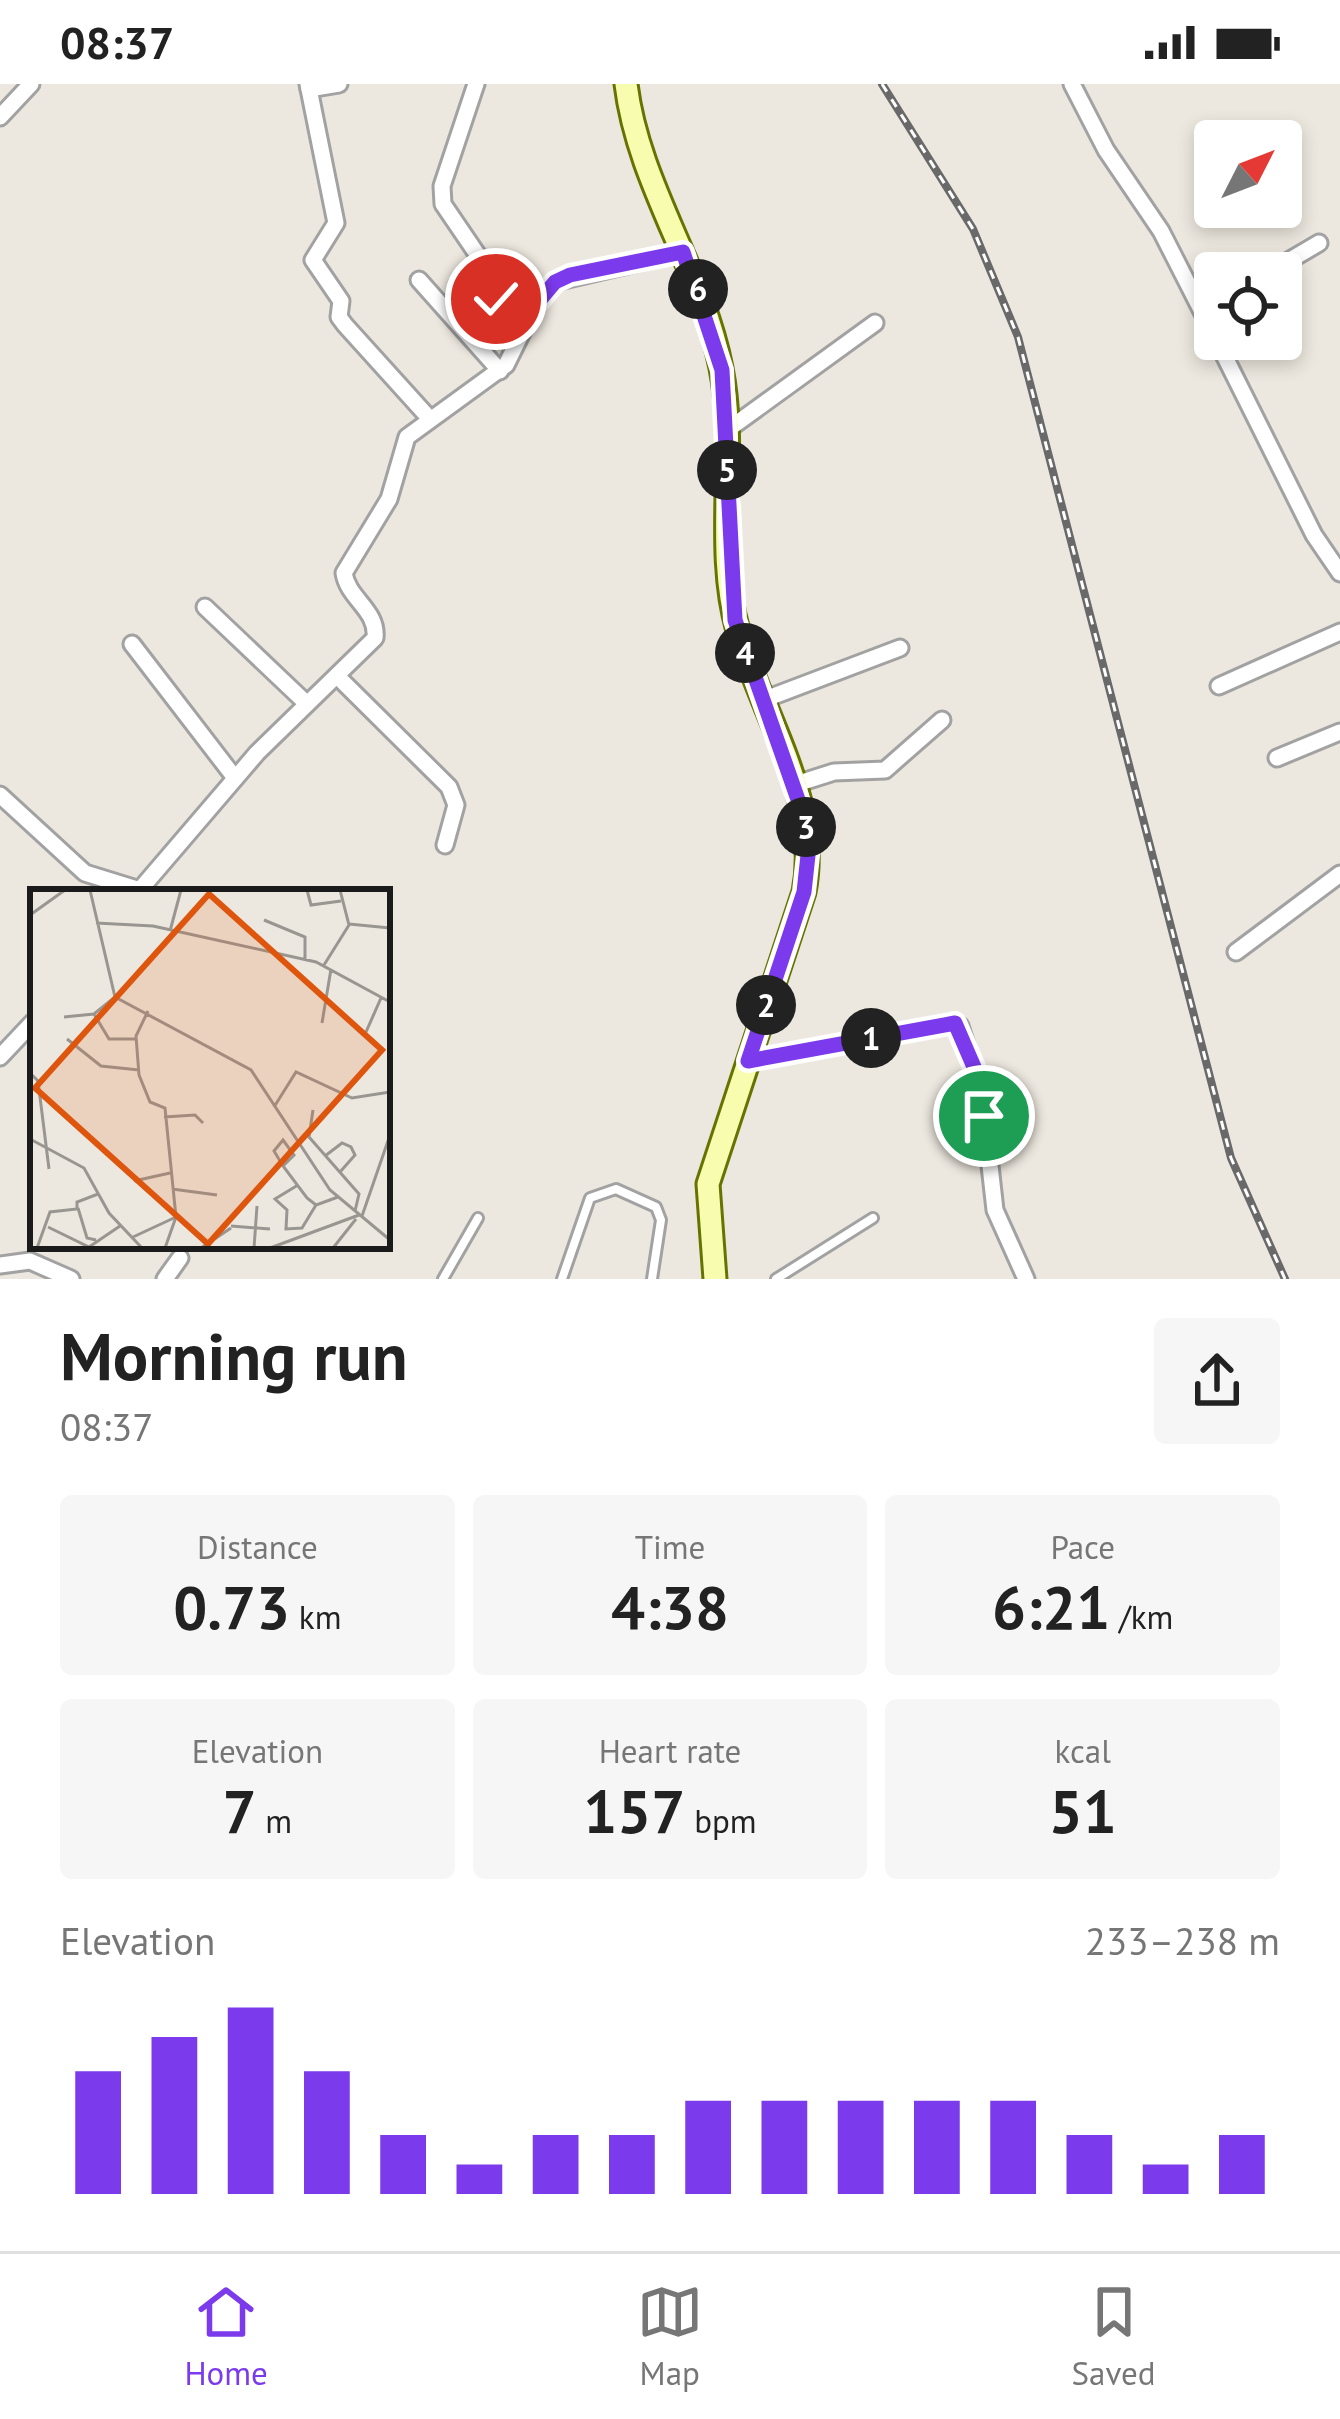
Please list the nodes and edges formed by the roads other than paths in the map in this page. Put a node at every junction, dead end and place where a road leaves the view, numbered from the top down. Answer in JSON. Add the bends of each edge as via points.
{"nodes":[{"id":1,"x":31,"y":84,"type":"edge"},
{"id":2,"x":339,"y":84,"type":"edge"},
{"id":3,"x":475,"y":84,"type":"edge"},
{"id":4,"x":626,"y":84,"type":"edge"},
{"id":5,"x":1072,"y":84,"type":"edge"},
{"id":6,"x":308,"y":87,"type":"edge"},
{"id":7,"x":0,"y":117,"type":"edge"},
{"id":8,"x":1319,"y":244,"type":"dead end"},
{"id":9,"x":683,"y":252,"type":"junction"},
{"id":10,"x":1302,"y":254,"type":"edge"},
{"id":11,"x":419,"y":280,"type":"dead end"},
{"id":12,"x":1194,"y":284,"type":"edge"},
{"id":13,"x":538,"y":302,"type":"junction"},
{"id":14,"x":875,"y":323,"type":"dead end"},
{"id":15,"x":1227,"y":360,"type":"edge"},
{"id":16,"x":500,"y":371,"type":"junction"},
{"id":17,"x":430,"y":419,"type":"junction"},
{"id":18,"x":726,"y":431,"type":"junction"},
{"id":19,"x":1340,"y":573,"type":"edge"},
{"id":20,"x":205,"y":607,"type":"dead end"},
{"id":21,"x":1340,"y":632,"type":"edge"},
{"id":22,"x":133,"y":644,"type":"dead end"},
{"id":23,"x":900,"y":648,"type":"dead end"},
{"id":24,"x":337,"y":676,"type":"junction"},
{"id":25,"x":1219,"y":686,"type":"dead end"},
{"id":26,"x":764,"y":700,"type":"junction"},
{"id":27,"x":305,"y":702,"type":"junction"},
{"id":28,"x":942,"y":720,"type":"dead end"},
{"id":29,"x":1340,"y":732,"type":"edge"},
{"id":30,"x":1277,"y":758,"type":"dead end"},
{"id":31,"x":235,"y":778,"type":"junction"},
{"id":32,"x":794,"y":784,"type":"junction"},
{"id":33,"x":0,"y":796,"type":"edge"},
{"id":34,"x":445,"y":844,"type":"dead end"},
{"id":35,"x":1340,"y":874,"type":"edge"},
{"id":36,"x":133,"y":889,"type":"edge"},
{"id":37,"x":141,"y":889,"type":"edge"},
{"id":38,"x":1236,"y":952,"type":"dead end"},
{"id":39,"x":30,"y":1025,"type":"edge"},
{"id":40,"x":0,"y":1057,"type":"edge"},
{"id":41,"x":748,"y":1061,"type":"junction"},
{"id":42,"x":478,"y":1218,"type":"dead end"},
{"id":43,"x":872,"y":1218,"type":"dead end"},
{"id":44,"x":180,"y":1258,"type":"dead end"},
{"id":45,"x":0,"y":1265,"type":"edge"},
{"id":46,"x":70,"y":1279,"type":"edge"},
{"id":47,"x":166,"y":1279,"type":"edge"},
{"id":48,"x":443,"y":1279,"type":"edge"},
{"id":49,"x":562,"y":1279,"type":"edge"},
{"id":50,"x":652,"y":1279,"type":"edge"},
{"id":51,"x":715,"y":1279,"type":"edge"},
{"id":52,"x":776,"y":1279,"type":"edge"},
{"id":53,"x":1026,"y":1279,"type":"edge"}],
"edges":[{"from":1,"to":7,"type":"street"},
{"from":2,"to":6,"type":"street"},
{"from":3,"to":13,"type":"street","via":[[443,204],[496,299]]},
{"from":4,"to":9,"type":"street","via":[[642,156]]},
{"from":5,"to":12,"type":"street"},
{"from":6,"to":17,"type":"street","via":[[336,223],[313,260],[341,301],[345,326]]},
{"from":8,"to":10,"type":"street"},
{"from":9,"to":13,"type":"street","via":[[570,275]]},
{"from":9,"to":18,"type":"street","via":[[717,348]]},
{"from":11,"to":16,"type":"street"},
{"from":13,"to":16,"type":"street"},
{"from":14,"to":18,"type":"street"},
{"from":15,"to":19,"type":"street"},
{"from":16,"to":17,"type":"street"},
{"from":17,"to":24,"type":"street","via":[[406,437],[389,499],[345,566],[348,588],[377,632]]},
{"from":18,"to":26,"type":"street","via":[[732,602]]},
{"from":20,"to":27,"type":"street"},
{"from":21,"to":25,"type":"street"},
{"from":22,"to":31,"type":"street"},
{"from":23,"to":26,"type":"street"},
{"from":24,"to":27,"type":"street"},
{"from":24,"to":34,"type":"street","via":[[448,788],[456,805]]},
{"from":26,"to":32,"type":"street"},
{"from":27,"to":31,"type":"street"},
{"from":28,"to":32,"type":"street","via":[[885,770]]},
{"from":29,"to":30,"type":"street"},
{"from":31,"to":37,"type":"street"},
{"from":32,"to":41,"type":"street","via":[[808,869]]},
{"from":33,"to":36,"type":"street","via":[[86,873]]},
{"from":35,"to":38,"type":"street"},
{"from":39,"to":40,"type":"street"},
{"from":41,"to":51,"type":"street","via":[[708,1184]]},
{"from":41,"to":53,"type":"street","via":[[960,1026],[982,1095],[995,1210]]},
{"from":42,"to":48,"type":"lane"},
{"from":43,"to":52,"type":"lane"},
{"from":44,"to":47,"type":"street"},
{"from":45,"to":46,"type":"street","via":[[31,1261]]},
{"from":49,"to":50,"type":"lane","via":[[590,1198],[616,1190],[656,1207]]}]}
